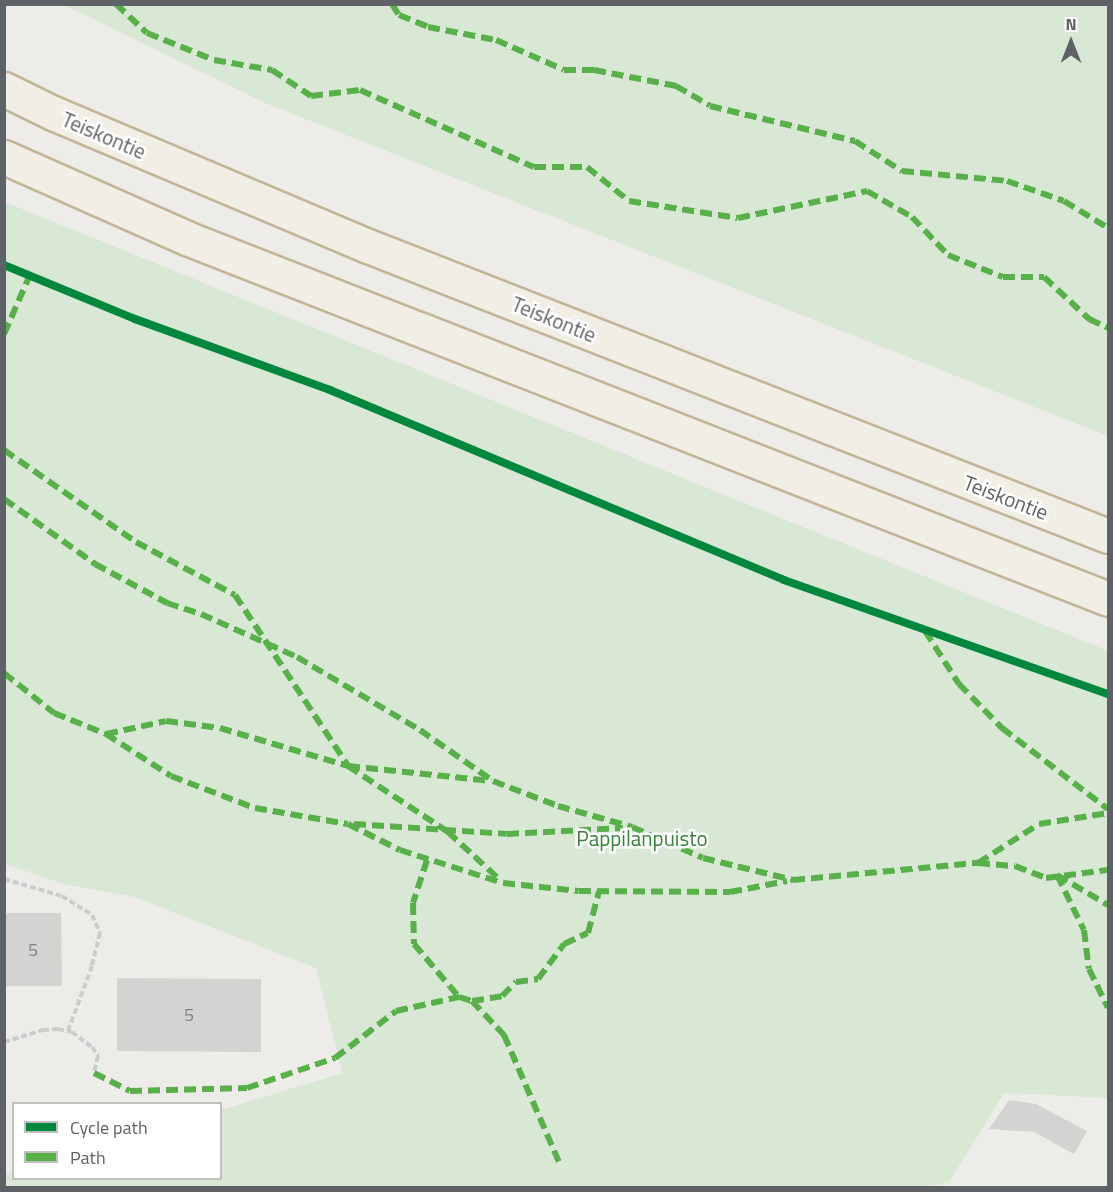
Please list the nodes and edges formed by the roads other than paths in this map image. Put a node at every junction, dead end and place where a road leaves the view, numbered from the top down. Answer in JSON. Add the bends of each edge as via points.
{"nodes":[{"id":1,"x":4,"y":88,"type":"edge"},
{"id":2,"x":4,"y":157,"type":"edge"},
{"id":3,"x":1108,"y":536,"type":"edge"},
{"id":4,"x":1108,"y":599,"type":"edge"}],
"edges":[{"from":1,"to":3,"type":"highway","name":"Teiskontie","via":[[53,113],[368,246]]},
{"from":2,"to":4,"type":"highway","via":[[200,243]]}]}
